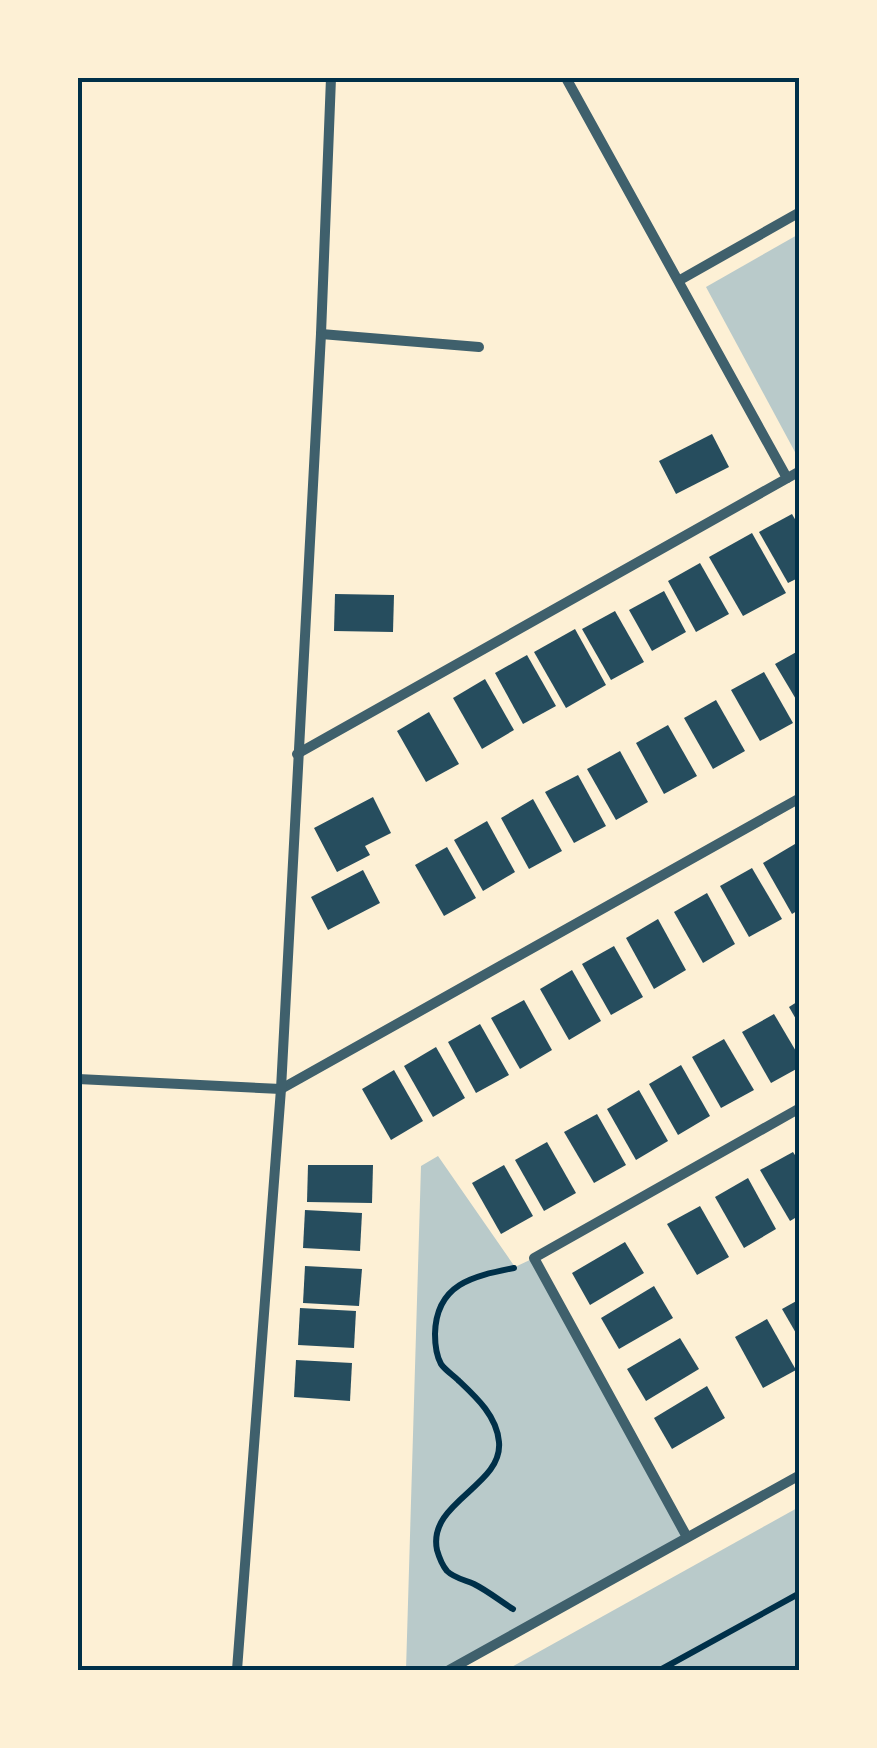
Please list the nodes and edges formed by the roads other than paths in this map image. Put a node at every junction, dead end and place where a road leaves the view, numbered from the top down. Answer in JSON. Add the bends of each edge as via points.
{"nodes":[{"id":1,"x":331,"y":78,"type":"edge"},
{"id":2,"x":566,"y":78,"type":"edge"},
{"id":3,"x":800,"y":212,"type":"edge"},
{"id":4,"x":680,"y":280,"type":"junction"},
{"id":5,"x":320,"y":334,"type":"junction"},
{"id":6,"x":479,"y":348,"type":"dead end"},
{"id":7,"x":800,"y":471,"type":"edge"},
{"id":8,"x":788,"y":478,"type":"junction"},
{"id":9,"x":297,"y":754,"type":"junction"},
{"id":10,"x":800,"y":798,"type":"edge"},
{"id":11,"x":78,"y":1080,"type":"edge"},
{"id":12,"x":280,"y":1089,"type":"junction"},
{"id":13,"x":800,"y":1108,"type":"edge"},
{"id":14,"x":800,"y":1474,"type":"edge"},
{"id":15,"x":687,"y":1537,"type":"junction"},
{"id":16,"x":237,"y":1670,"type":"edge"},
{"id":17,"x":449,"y":1670,"type":"edge"}],
"edges":[{"from":1,"to":5,"type":"street"},
{"from":2,"to":4,"type":"street"},
{"from":3,"to":4,"type":"street"},
{"from":4,"to":8,"type":"street"},
{"from":5,"to":6,"type":"street"},
{"from":5,"to":9,"type":"street"},
{"from":7,"to":8,"type":"street"},
{"from":8,"to":9,"type":"street"},
{"from":9,"to":12,"type":"street"},
{"from":10,"to":12,"type":"street"},
{"from":11,"to":12,"type":"street"},
{"from":12,"to":16,"type":"street"},
{"from":13,"to":15,"type":"street","via":[[534,1258]]},
{"from":14,"to":15,"type":"street"},
{"from":15,"to":17,"type":"street"}]}
